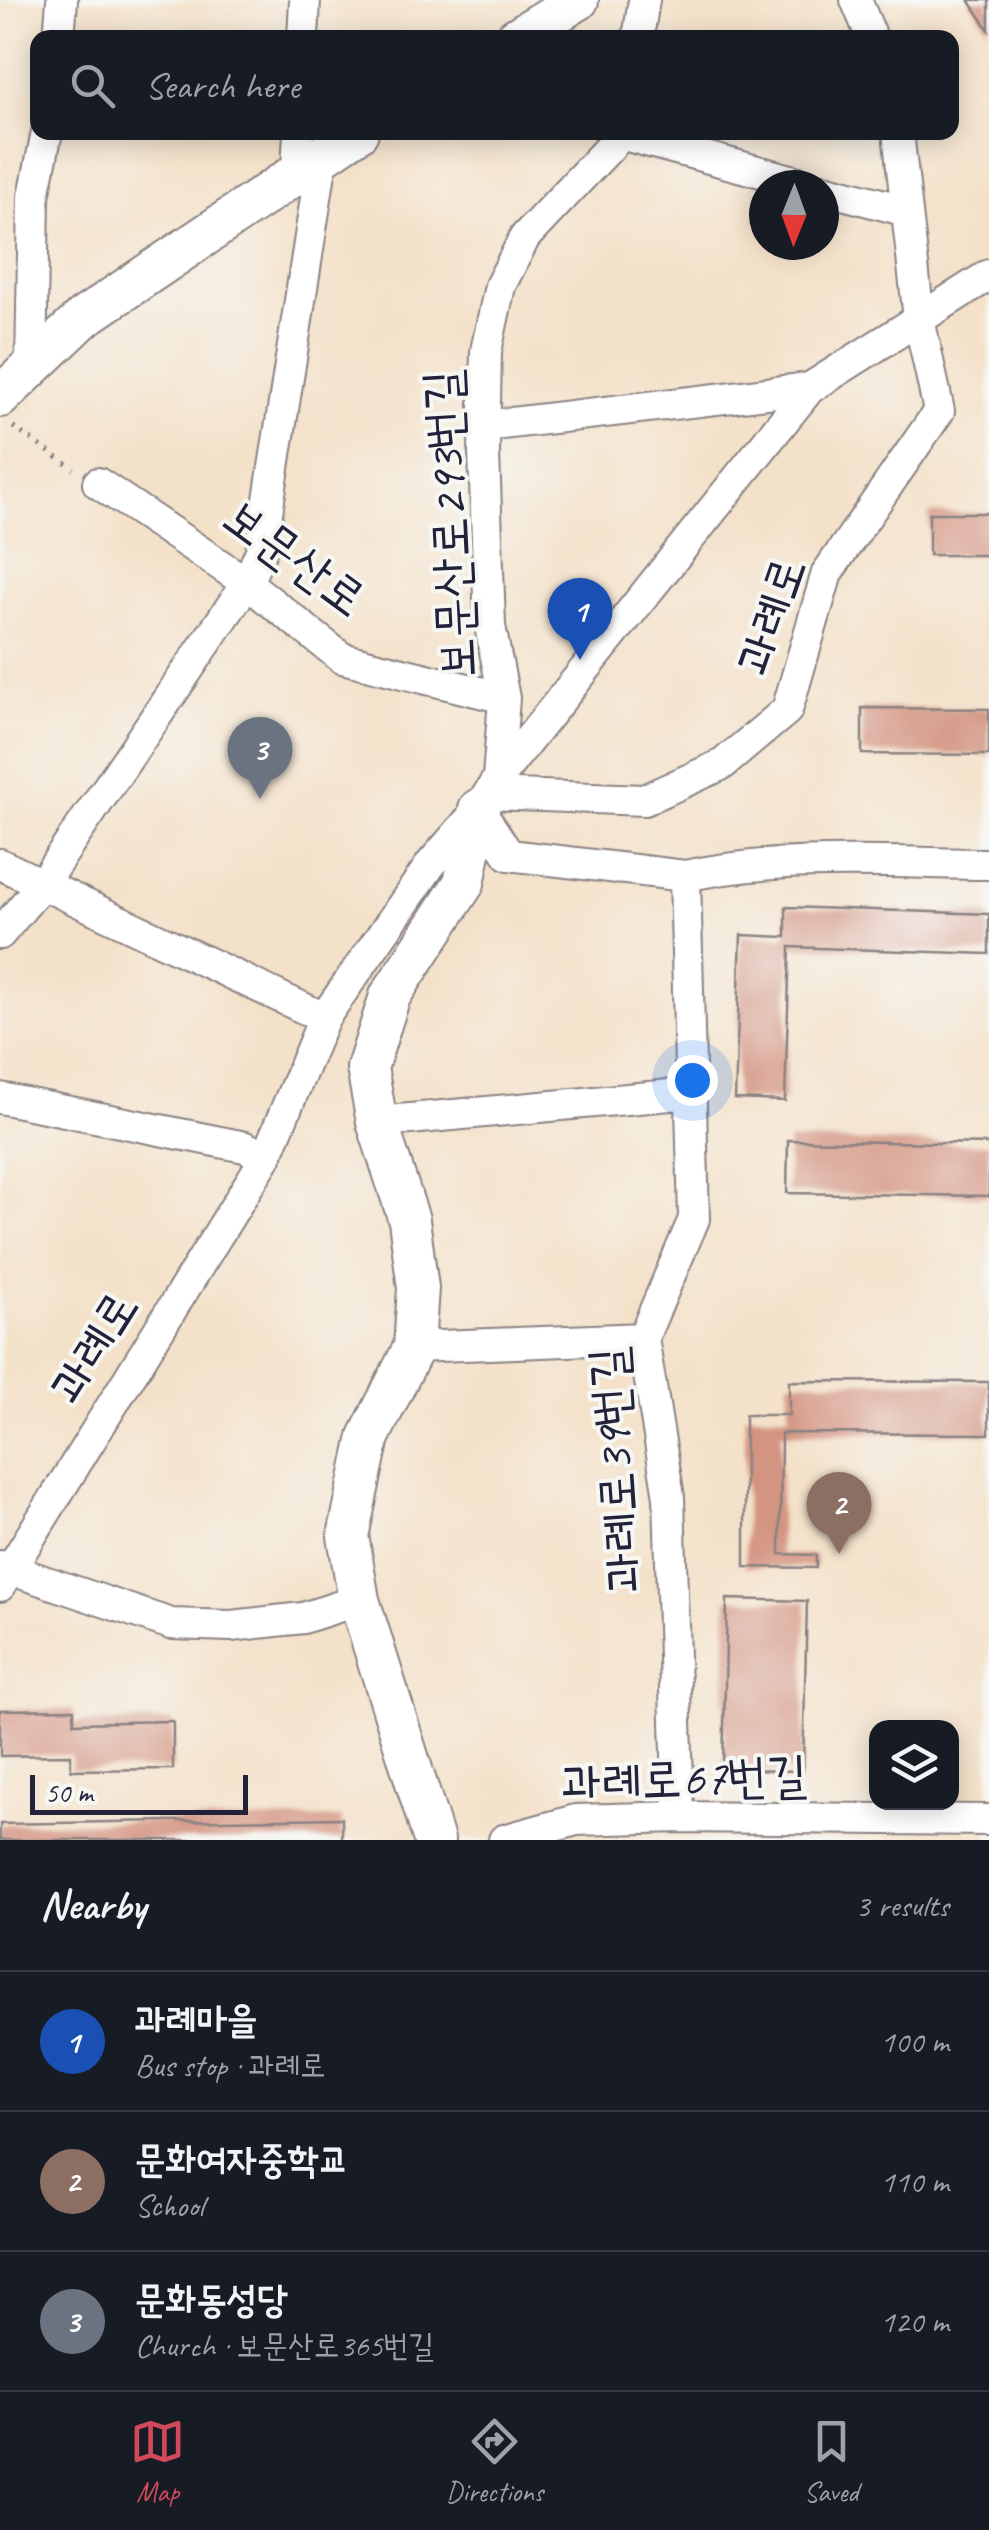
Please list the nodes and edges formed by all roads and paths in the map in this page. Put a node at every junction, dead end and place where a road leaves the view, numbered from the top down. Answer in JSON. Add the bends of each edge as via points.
{"nodes":[{"id":1,"x":62,"y":0,"type":"edge"},
{"id":2,"x":305,"y":0,"type":"edge"},
{"id":3,"x":578,"y":0,"type":"edge"},
{"id":4,"x":644,"y":0,"type":"edge"},
{"id":5,"x":856,"y":0,"type":"edge"},
{"id":6,"x":60,"y":30,"type":"edge"},
{"id":7,"x":303,"y":30,"type":"edge"},
{"id":8,"x":529,"y":30,"type":"edge"},
{"id":9,"x":639,"y":30,"type":"edge"},
{"id":10,"x":869,"y":30,"type":"edge"},
{"id":11,"x":45,"y":140,"type":"edge"},
{"id":12,"x":337,"y":140,"type":"edge"},
{"id":13,"x":618,"y":140,"type":"edge"},
{"id":14,"x":646,"y":140,"type":"edge"},
{"id":15,"x":899,"y":140,"type":"edge"},
{"id":16,"x":306,"y":152,"type":"edge"},
{"id":17,"x":755,"y":170,"type":"edge"},
{"id":18,"x":839,"y":193,"type":"edge"},
{"id":19,"x":907,"y":211,"type":"junction"},
{"id":20,"x":989,"y":275,"type":"edge"},
{"id":21,"x":919,"y":319,"type":"junction"},
{"id":22,"x":32,"y":368,"type":"junction"},
{"id":23,"x":810,"y":388,"type":"junction"},
{"id":24,"x":0,"y":397,"type":"edge"},
{"id":25,"x":484,"y":426,"type":"junction"},
{"id":26,"x":28,"y":440,"type":"dead end"},
{"id":27,"x":91,"y":479,"type":"joint"},
{"id":28,"x":247,"y":583,"type":"junction"},
{"id":29,"x":504,"y":698,"type":"junction"},
{"id":30,"x":489,"y":794,"type":"junction"},
{"id":31,"x":0,"y":864,"type":"edge"},
{"id":32,"x":989,"y":864,"type":"edge"},
{"id":33,"x":685,"y":876,"type":"junction"},
{"id":34,"x":42,"y":884,"type":"junction"},
{"id":35,"x":0,"y":934,"type":"edge"},
{"id":36,"x":324,"y":1018,"type":"junction"},
{"id":37,"x":692,"y":1093,"type":"junction"},
{"id":38,"x":0,"y":1098,"type":"edge"},
{"id":39,"x":377,"y":1122,"type":"junction"},
{"id":40,"x":266,"y":1157,"type":"junction"},
{"id":41,"x":642,"y":1338,"type":"junction"},
{"id":42,"x":414,"y":1347,"type":"junction"},
{"id":43,"x":3,"y":1574,"type":"edge"},
{"id":44,"x":359,"y":1600,"type":"junction"},
{"id":45,"x":678,"y":1817,"type":"junction"},
{"id":46,"x":989,"y":1820,"type":"edge"},
{"id":47,"x":434,"y":1840,"type":"edge"},
{"id":48,"x":504,"y":1840,"type":"edge"}],
"edges":[{"from":1,"to":6,"type":"street"},
{"from":2,"to":7,"type":"street"},
{"from":3,"to":8,"type":"main road"},
{"from":4,"to":9,"type":"street"},
{"from":5,"to":10,"type":"street"},
{"from":11,"to":22,"type":"street","via":[[34,196]]},
{"from":12,"to":16,"type":"main road"},
{"from":13,"to":25,"type":"street","name":"보문산로293번길","via":[[525,237],[500,286],[486,352]]},
{"from":14,"to":17,"type":"street"},
{"from":15,"to":19,"type":"street"},
{"from":16,"to":22,"type":"main road","via":[[82,318]]},
{"from":16,"to":28,"type":"street","via":[[260,551]]},
{"from":18,"to":19,"type":"street"},
{"from":19,"to":21,"type":"street"},
{"from":20,"to":21,"type":"street","name":"과례로"},
{"from":21,"to":23,"type":"street","name":"과례로"},
{"from":21,"to":30,"type":"street","name":"과례로","via":[[938,411],[826,572],[787,710],[724,764],[644,800]]},
{"from":22,"to":24,"type":"main road"},
{"from":23,"to":25,"type":"street","name":"과례로"},
{"from":23,"to":30,"type":"street","name":"과례로"},
{"from":25,"to":29,"type":"street","name":"보문산로293번길","via":[[490,626]]},
{"from":26,"to":27,"type":"path"},
{"from":27,"to":28,"type":"street","name":"보문산로"},
{"from":28,"to":29,"type":"street","name":"보문산로","via":[[342,658]]},
{"from":28,"to":34,"type":"street"},
{"from":29,"to":30,"type":"street","name":"보문산로293번길"},
{"from":30,"to":33,"type":"street","via":[[510,855]]},
{"from":30,"to":36,"type":"street","name":"과례로","via":[[431,864]]},
{"from":30,"to":39,"type":"main road","via":[[464,883],[390,996],[367,1068]]},
{"from":31,"to":34,"type":"street"},
{"from":32,"to":33,"type":"street","via":[[838,862]]},
{"from":33,"to":37,"type":"street","name":"과례로39번길"},
{"from":34,"to":35,"type":"street"},
{"from":34,"to":36,"type":"street"},
{"from":36,"to":40,"type":"street","name":"과례로"},
{"from":37,"to":39,"type":"street"},
{"from":37,"to":41,"type":"street","name":"과례로39번길","via":[[694,1219]]},
{"from":38,"to":40,"type":"street","via":[[245,1147]]},
{"from":39,"to":42,"type":"main road","via":[[409,1220],[418,1288]]},
{"from":40,"to":43,"type":"street","name":"과례로"},
{"from":41,"to":42,"type":"street"},
{"from":41,"to":45,"type":"street","name":"과례로39번길","via":[[669,1496]]},
{"from":42,"to":44,"type":"main road","via":[[370,1438],[348,1536]]},
{"from":43,"to":44,"type":"street","via":[[170,1624],[303,1618]]},
{"from":44,"to":47,"type":"main road"},
{"from":45,"to":46,"type":"street","name":"과례로67번길"},
{"from":45,"to":48,"type":"street","name":"과례로67번길","via":[[576,1820]]}]}
